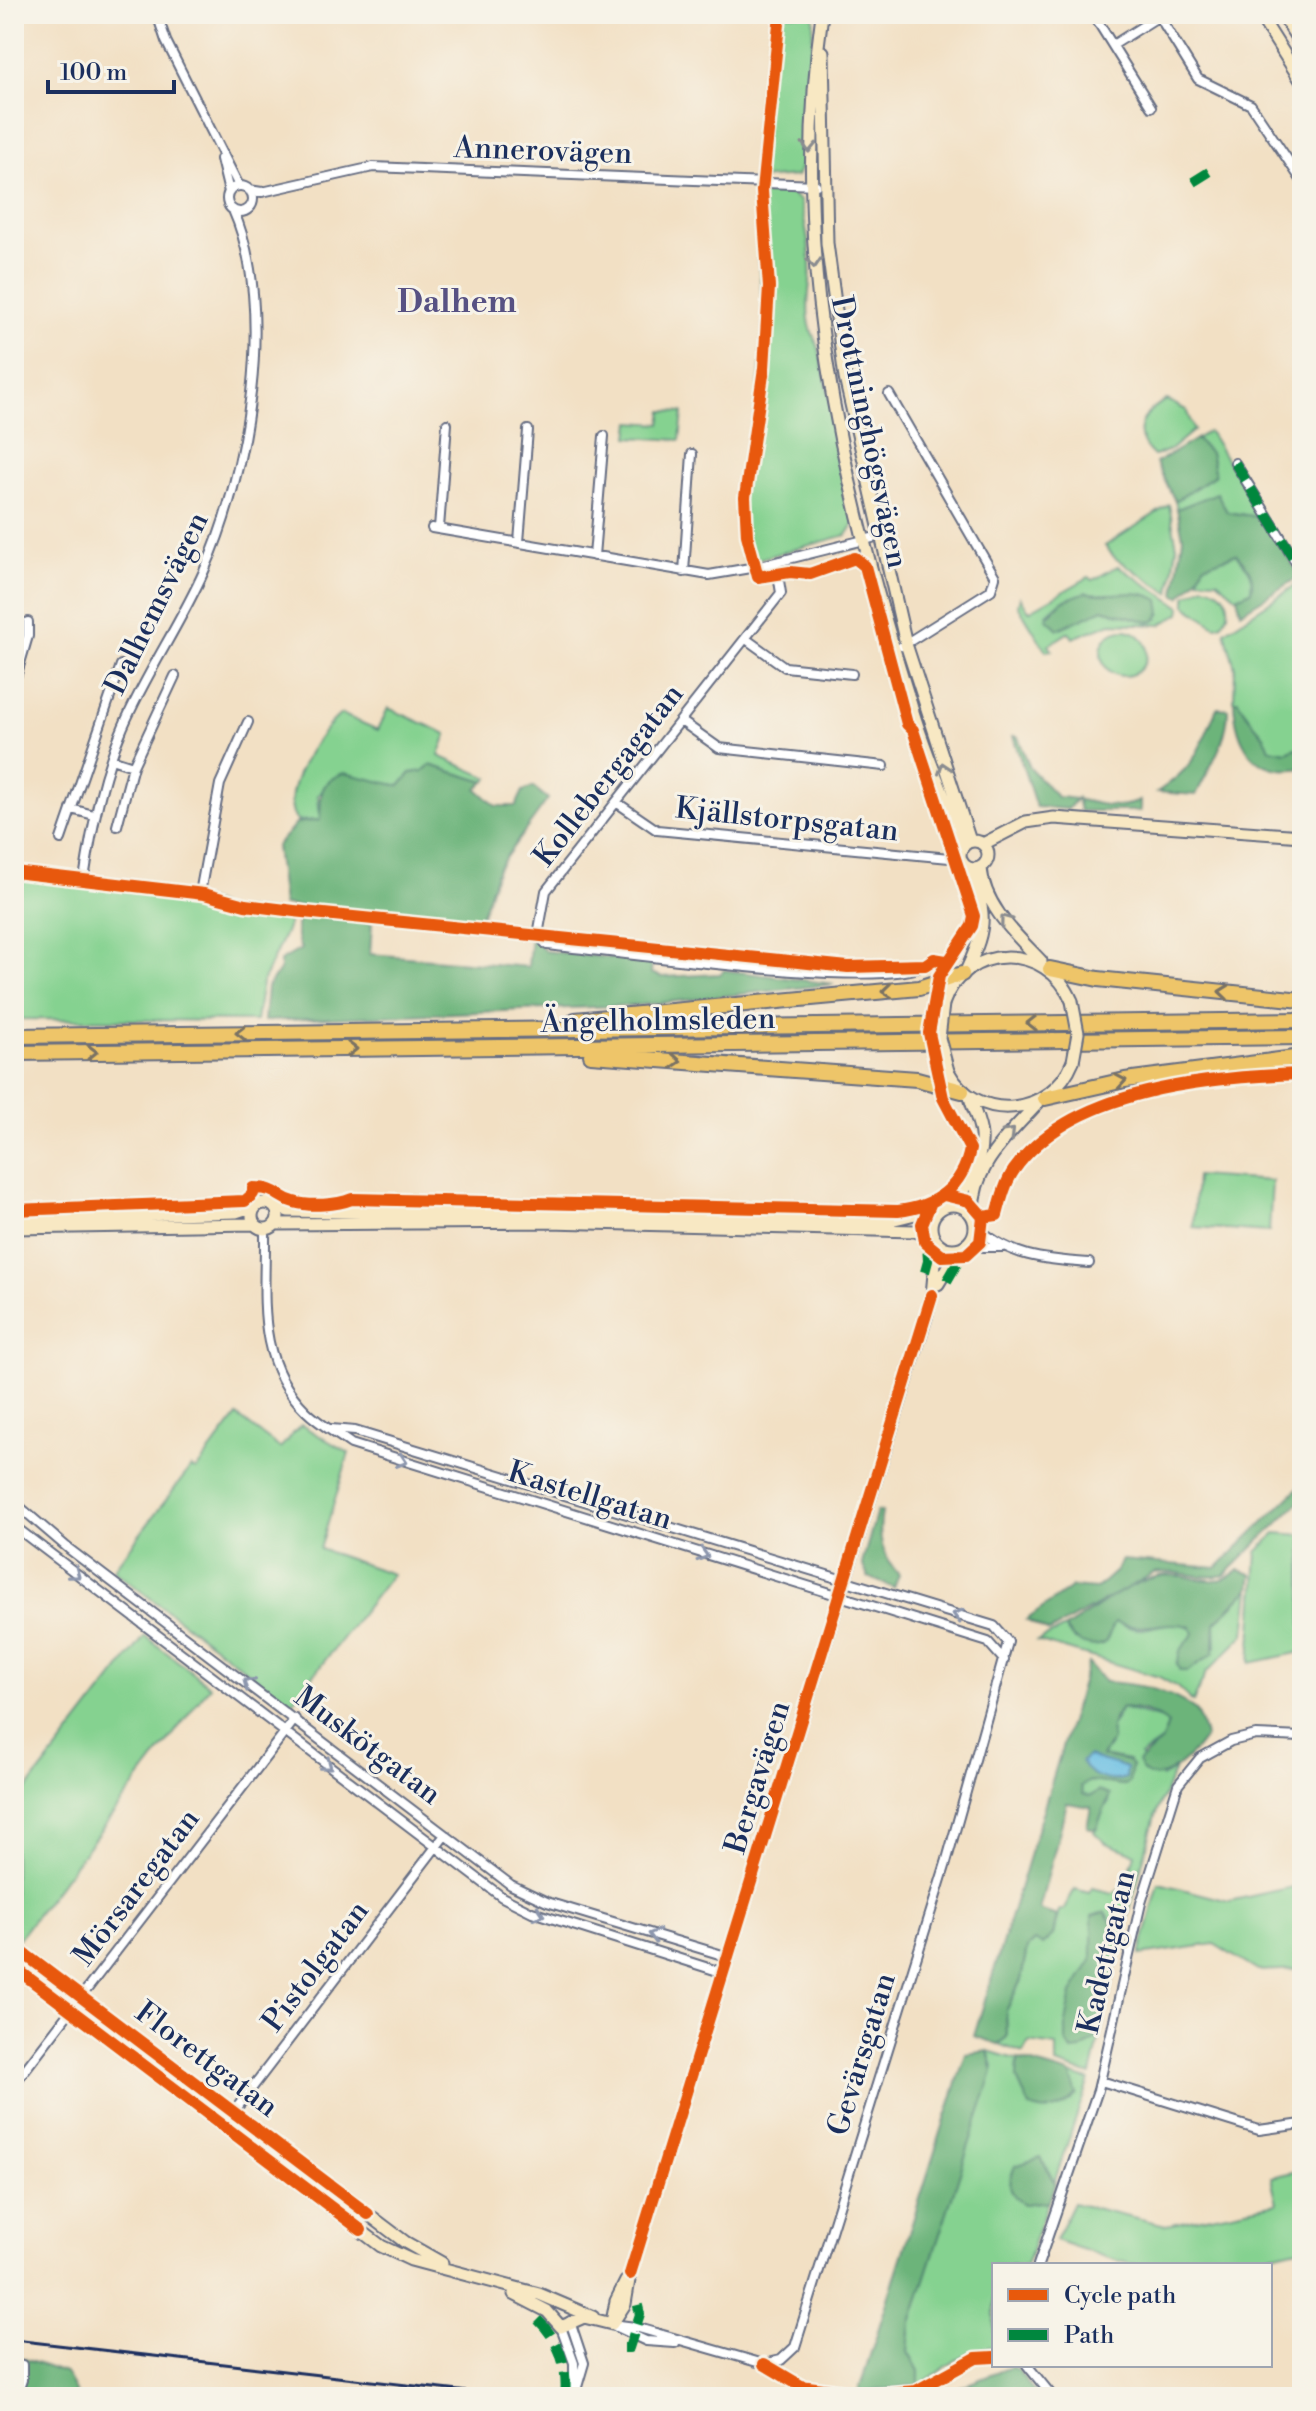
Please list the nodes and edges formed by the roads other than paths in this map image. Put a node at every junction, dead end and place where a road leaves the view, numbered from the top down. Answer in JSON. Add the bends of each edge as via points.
{"nodes":[{"id":1,"x":157,"y":14,"type":"edge"},
{"id":2,"x":822,"y":14,"type":"edge"},
{"id":3,"x":1093,"y":14,"type":"edge"},
{"id":4,"x":1259,"y":14,"type":"edge"},
{"id":5,"x":1282,"y":14,"type":"edge"},
{"id":6,"x":1160,"y":15,"type":"edge"},
{"id":7,"x":1113,"y":45,"type":"junction"},
{"id":8,"x":1302,"y":46,"type":"edge"},
{"id":9,"x":1302,"y":82,"type":"edge"},
{"id":10,"x":1151,"y":107,"type":"dead end"},
{"id":11,"x":217,"y":146,"type":"junction"},
{"id":12,"x":1302,"y":181,"type":"edge"},
{"id":13,"x":809,"y":185,"type":"junction"},
{"id":14,"x":825,"y":185,"type":"junction"},
{"id":15,"x":244,"y":188,"type":"junction"},
{"id":16,"x":229,"y":192,"type":"junction"},
{"id":17,"x":262,"y":192,"type":"junction"},
{"id":18,"x":252,"y":201,"type":"junction"},
{"id":19,"x":233,"y":210,"type":"junction"},
{"id":20,"x":246,"y":210,"type":"junction"},
{"id":21,"x":241,"y":228,"type":"junction"},
{"id":22,"x":889,"y":394,"type":"dead end"},
{"id":23,"x":447,"y":424,"type":"dead end"},
{"id":24,"x":528,"y":430,"type":"dead end"},
{"id":25,"x":604,"y":436,"type":"dead end"},
{"id":26,"x":692,"y":454,"type":"dead end"},
{"id":27,"x":1235,"y":463,"type":"dead end"},
{"id":28,"x":880,"y":536,"type":"junction"},
{"id":29,"x":864,"y":538,"type":"junction"},
{"id":30,"x":519,"y":542,"type":"junction"},
{"id":31,"x":594,"y":556,"type":"junction"},
{"id":32,"x":776,"y":562,"type":"junction"},
{"id":33,"x":684,"y":572,"type":"junction"},
{"id":34,"x":1302,"y":572,"type":"edge"},
{"id":35,"x":28,"y":622,"type":"dead end"},
{"id":36,"x":746,"y":639,"type":"junction"},
{"id":37,"x":900,"y":646,"type":"junction"},
{"id":38,"x":121,"y":665,"type":"dead end"},
{"id":39,"x":852,"y":674,"type":"dead end"},
{"id":40,"x":175,"y":676,"type":"dead end"},
{"id":41,"x":14,"y":684,"type":"edge"},
{"id":42,"x":681,"y":721,"type":"junction"},
{"id":43,"x":248,"y":722,"type":"dead end"},
{"id":44,"x":111,"y":759,"type":"junction"},
{"id":45,"x":133,"y":766,"type":"junction"},
{"id":46,"x":884,"y":766,"type":"dead end"},
{"id":47,"x":616,"y":802,"type":"junction"},
{"id":48,"x":71,"y":809,"type":"junction"},
{"id":49,"x":94,"y":815,"type":"junction"},
{"id":50,"x":117,"y":826,"type":"dead end"},
{"id":51,"x":1302,"y":836,"type":"edge"},
{"id":52,"x":61,"y":839,"type":"dead end"},
{"id":53,"x":973,"y":855,"type":"junction"},
{"id":54,"x":14,"y":872,"type":"edge"},
{"id":55,"x":84,"y":879,"type":"junction"},
{"id":56,"x":200,"y":893,"type":"junction"},
{"id":57,"x":235,"y":903,"type":"dead end"},
{"id":58,"x":925,"y":965,"type":"dead end"},
{"id":59,"x":1047,"y":967,"type":"junction"},
{"id":60,"x":964,"y":973,"type":"junction"},
{"id":61,"x":1302,"y":1000,"type":"edge"},
{"id":62,"x":1302,"y":1020,"type":"edge"},
{"id":63,"x":459,"y":1031,"type":"junction"},
{"id":64,"x":14,"y":1036,"type":"edge"},
{"id":65,"x":1302,"y":1037,"type":"edge"},
{"id":66,"x":515,"y":1047,"type":"junction"},
{"id":67,"x":14,"y":1053,"type":"edge"},
{"id":68,"x":1302,"y":1057,"type":"edge"},
{"id":69,"x":966,"y":1094,"type":"junction"},
{"id":70,"x":1042,"y":1100,"type":"junction"},
{"id":71,"x":257,"y":1205,"type":"junction"},
{"id":72,"x":273,"y":1205,"type":"junction"},
{"id":73,"x":945,"y":1207,"type":"junction"},
{"id":74,"x":14,"y":1219,"type":"edge"},
{"id":75,"x":974,"y":1222,"type":"junction"},
{"id":76,"x":265,"y":1226,"type":"junction"},
{"id":77,"x":14,"y":1228,"type":"edge"},
{"id":78,"x":935,"y":1240,"type":"junction"},
{"id":79,"x":1004,"y":1247,"type":"junction"},
{"id":80,"x":962,"y":1248,"type":"junction"},
{"id":81,"x":1089,"y":1263,"type":"dead end"},
{"id":82,"x":932,"y":1295,"type":"junction"},
{"id":83,"x":331,"y":1429,"type":"junction"},
{"id":84,"x":14,"y":1502,"type":"edge"},
{"id":85,"x":14,"y":1526,"type":"edge"},
{"id":86,"x":844,"y":1580,"type":"junction"},
{"id":87,"x":839,"y":1596,"type":"junction"},
{"id":88,"x":1004,"y":1660,"type":"junction"},
{"id":89,"x":295,"y":1719,"type":"junction"},
{"id":90,"x":284,"y":1733,"type":"junction"},
{"id":91,"x":1302,"y":1737,"type":"edge"},
{"id":92,"x":445,"y":1835,"type":"junction"},
{"id":93,"x":435,"y":1848,"type":"junction"},
{"id":94,"x":14,"y":1946,"type":"edge"},
{"id":95,"x":729,"y":1957,"type":"junction"},
{"id":96,"x":14,"y":1967,"type":"edge"},
{"id":97,"x":724,"y":1973,"type":"junction"},
{"id":98,"x":82,"y":1997,"type":"junction"},
{"id":99,"x":72,"y":2011,"type":"junction"},
{"id":100,"x":1101,"y":2081,"type":"junction"},
{"id":101,"x":14,"y":2084,"type":"edge"},
{"id":102,"x":233,"y":2112,"type":"junction"},
{"id":103,"x":1302,"y":2124,"type":"edge"},
{"id":104,"x":223,"y":2126,"type":"junction"},
{"id":105,"x":1039,"y":2263,"type":"edge"},
{"id":106,"x":457,"y":2271,"type":"junction"},
{"id":107,"x":551,"y":2307,"type":"junction"},
{"id":108,"x":593,"y":2317,"type":"junction"},
{"id":109,"x":566,"y":2324,"type":"junction"},
{"id":110,"x":612,"y":2324,"type":"junction"},
{"id":111,"x":22,"y":2365,"type":"dead end"},
{"id":112,"x":1029,"y":2367,"type":"edge"},
{"id":113,"x":16,"y":2397,"type":"edge"},
{"id":114,"x":574,"y":2397,"type":"edge"},
{"id":115,"x":1053,"y":2397,"type":"edge"}],
"edges":[{"from":1,"to":11,"type":"street"},
{"from":2,"to":13,"type":"street","name":"Drottninghögsvägen","one_way":true},
{"from":2,"to":14,"type":"street","name":"Drottninghögsvägen"},
{"from":3,"to":7,"type":"street"},
{"from":4,"to":9,"type":"street"},
{"from":5,"to":8,"type":"street"},
{"from":6,"to":7,"type":"street"},
{"from":6,"to":12,"type":"street","via":[[1201,82],[1251,105]]},
{"from":7,"to":10,"type":"street"},
{"from":11,"to":15,"type":"street"},
{"from":11,"to":16,"type":"street"},
{"from":13,"to":14,"type":"street","name":"Annerovägen"},
{"from":13,"to":17,"type":"street","name":"Annerovägen","via":[[373,167]]},
{"from":13,"to":29,"type":"street","name":"Drottninghögsvägen","one_way":true,"via":[[824,349]]},
{"from":14,"to":28,"type":"street","name":"Drottninghögsvägen","via":[[840,349]]},
{"from":15,"to":16,"type":"street"},
{"from":15,"to":17,"type":"street","name":"Annerovägen"},
{"from":15,"to":18,"type":"street"},
{"from":16,"to":19,"type":"street"},
{"from":17,"to":18,"type":"street","name":"Annerovägen"},
{"from":18,"to":20,"type":"street"},
{"from":19,"to":20,"type":"street"},
{"from":19,"to":21,"type":"street","name":"Dalhemsvägen"},
{"from":20,"to":21,"type":"street","name":"Dalhemsvägen"},
{"from":21,"to":44,"type":"street","name":"Dalhemsvägen","via":[[253,349],[241,454],[205,570],[147,677]]},
{"from":22,"to":37,"type":"street","via":[[995,577],[991,590]]},
{"from":23,"to":30,"type":"street","via":[[436,528]]},
{"from":24,"to":30,"type":"street"},
{"from":25,"to":31,"type":"street"},
{"from":26,"to":33,"type":"street"},
{"from":27,"to":34,"type":"street"},
{"from":28,"to":29,"type":"street"},
{"from":28,"to":37,"type":"street","name":"Drottninghögsvägen"},
{"from":29,"to":32,"type":"street"},
{"from":29,"to":37,"type":"street","name":"Drottninghögsvägen"},
{"from":30,"to":31,"type":"street"},
{"from":31,"to":33,"type":"street"},
{"from":32,"to":33,"type":"street","via":[[721,574]]},
{"from":32,"to":36,"type":"street","name":"Kollebergagatan","via":[[781,593]]},
{"from":35,"to":41,"type":"street"},
{"from":36,"to":39,"type":"street","via":[[785,667]]},
{"from":36,"to":42,"type":"street","name":"Kollebergagatan"},
{"from":37,"to":53,"type":"street","name":"Drottninghögsvägen"},
{"from":38,"to":48,"type":"street","name":"Dalhemsvägen"},
{"from":40,"to":45,"type":"street","name":"Dalhemsvägen"},
{"from":42,"to":46,"type":"street","via":[[719,748]]},
{"from":42,"to":47,"type":"street","name":"Kollebergagatan"},
{"from":43,"to":56,"type":"street","via":[[220,784]]},
{"from":44,"to":45,"type":"street"},
{"from":44,"to":49,"type":"street","name":"Dalhemsvägen"},
{"from":45,"to":50,"type":"street","name":"Dalhemsvägen"},
{"from":47,"to":53,"type":"street","name":"Kjällstorpsgatan","via":[[657,830]]},
{"from":47,"to":58,"type":"street","name":"Kollebergagatan","via":[[544,894],[538,935],[544,944],[835,975],[912,971]]},
{"from":48,"to":49,"type":"street"},
{"from":48,"to":52,"type":"street","name":"Dalhemsvägen"},
{"from":49,"to":55,"type":"street","name":"Dalhemsvägen"},
{"from":51,"to":53,"type":"street","via":[[1054,818],[1026,822]]},
{"from":59,"to":53,"type":"street","name":"Drottninghögsvägen","one_way":true,"via":[[993,904]]},
{"from":53,"to":60,"type":"street","name":"Drottninghögsvägen","via":[[984,921]]},
{"from":54,"to":55,"type":"street"},
{"from":55,"to":56,"type":"street"},
{"from":56,"to":57,"type":"street"},
{"from":59,"to":60,"type":"street","via":[[1019,956],[1001,956]]},
{"from":61,"to":59,"type":"highway","one_way":true,"via":[[1098,979]]},
{"from":59,"to":70,"type":"street","bridge":true,"via":[[1072,1001],[1078,1033],[1065,1079]]},
{"from":60,"to":63,"type":"highway","one_way":true,"via":[[919,988],[630,1016],[491,1023]]},
{"from":60,"to":69,"type":"street","bridge":true,"via":[[943,1004],[939,1038],[948,1071]]},
{"from":62,"to":63,"type":"highway","name":"Ängelholmsleden","one_way":true},
{"from":63,"to":64,"type":"highway","name":"Ängelholmsleden","one_way":true},
{"from":65,"to":66,"type":"highway","name":"Ängelholmsleden"},
{"from":67,"to":66,"type":"highway","name":"Ängelholmsleden","one_way":true},
{"from":66,"to":69,"type":"highway","one_way":true,"via":[[917,1079]]},
{"from":70,"to":68,"type":"highway","one_way":true,"via":[[1125,1080]]},
{"from":69,"to":70,"type":"street","via":[[1005,1107]]},
{"from":69,"to":73,"type":"street","via":[[981,1137],[979,1158],[963,1191]]},
{"from":75,"to":70,"type":"street","one_way":true,"via":[[975,1190],[990,1157]]},
{"from":71,"to":72,"type":"street"},
{"from":71,"to":74,"type":"street","via":[[236,1212]]},
{"from":71,"to":76,"type":"street","via":[[252,1214]]},
{"from":72,"to":73,"type":"street","via":[[288,1211],[879,1223]]},
{"from":72,"to":76,"type":"street","via":[[278,1214]]},
{"from":73,"to":75,"type":"street","via":[[961,1207]]},
{"from":73,"to":78,"type":"street","via":[[931,1223]]},
{"from":75,"to":79,"type":"street"},
{"from":75,"to":80,"type":"street","via":[[973,1237]]},
{"from":76,"to":77,"type":"street"},
{"from":76,"to":78,"type":"street","via":[[549,1222],[915,1231]]},
{"from":76,"to":83,"type":"street","name":"Kastellgatan","via":[[268,1348],[288,1390]]},
{"from":78,"to":80,"type":"street","via":[[947,1249]]},
{"from":78,"to":82,"type":"street","name":"Bergavägen"},
{"from":79,"to":80,"type":"street"},
{"from":79,"to":81,"type":"street","via":[[1038,1259]]},
{"from":80,"to":82,"type":"street","name":"Bergavägen","via":[[950,1258]]},
{"from":82,"to":86,"type":"street","name":"Bergavägen"},
{"from":83,"to":86,"type":"street","name":"Kastellgatan","via":[[355,1431]]},
{"from":83,"to":87,"type":"street","name":"Kastellgatan","one_way":true,"via":[[365,1449]]},
{"from":89,"to":84,"type":"street","name":"Muskötgatan","one_way":true},
{"from":85,"to":90,"type":"street","name":"Muskötgatan","one_way":true},
{"from":86,"to":87,"type":"street","name":"Bergavägen"},
{"from":88,"to":86,"type":"street","one_way":true,"via":[[1008,1642],[994,1626]]},
{"from":87,"to":88,"type":"street","via":[[988,1642]]},
{"from":87,"to":95,"type":"street","name":"Bergavägen"},
{"from":88,"to":110,"type":"street","name":"Gevärsgatan","via":[[797,2342],[784,2358],[768,2364],[685,2343],[646,2341]]},
{"from":89,"to":90,"type":"street","name":"Mörsaregatan"},
{"from":89,"to":92,"type":"street","name":"Muskötgatan"},
{"from":90,"to":93,"type":"street","name":"Muskötgatan","one_way":true},
{"from":90,"to":98,"type":"street","name":"Mörsaregatan"},
{"from":91,"to":100,"type":"street","name":"Kadettgatan","via":[[1256,1735],[1231,1741],[1207,1753],[1183,1777],[1141,1903]]},
{"from":92,"to":93,"type":"street","name":"Pistolgatan"},
{"from":95,"to":92,"type":"street","name":"Muskötgatan","one_way":true,"via":[[528,1895]]},
{"from":93,"to":97,"type":"street","name":"Muskötgatan","one_way":true,"via":[[524,1910]]},
{"from":93,"to":102,"type":"street","name":"Pistolgatan"},
{"from":94,"to":98,"type":"street","name":"Florettgatan"},
{"from":95,"to":97,"type":"street","name":"Bergavägen"},
{"from":96,"to":99,"type":"street","name":"Florettgatan"},
{"from":97,"to":110,"type":"street","name":"Bergavägen"},
{"from":98,"to":99,"type":"street","name":"Mörsaregatan"},
{"from":98,"to":102,"type":"street","name":"Florettgatan"},
{"from":99,"to":101,"type":"street","name":"Mörsaregatan"},
{"from":99,"to":104,"type":"street","name":"Florettgatan"},
{"from":100,"to":103,"type":"street","via":[[1259,2130]]},
{"from":100,"to":105,"type":"street","name":"Kadettgatan"},
{"from":102,"to":104,"type":"street","name":"Pistolgatan"},
{"from":102,"to":106,"type":"street","name":"Florettgatan","via":[[405,2242]]},
{"from":104,"to":106,"type":"street","name":"Florettgatan","via":[[381,2246]]},
{"from":106,"to":107,"type":"street","name":"Florettgatan"},
{"from":107,"to":108,"type":"street","name":"Florettgatan"},
{"from":107,"to":109,"type":"street"},
{"from":108,"to":109,"type":"street"},
{"from":108,"to":110,"type":"street","name":"Gevärsgatan"},
{"from":109,"to":114,"type":"street","via":[[584,2363]]},
{"from":111,"to":113,"type":"street"},
{"from":112,"to":115,"type":"street"}]}
